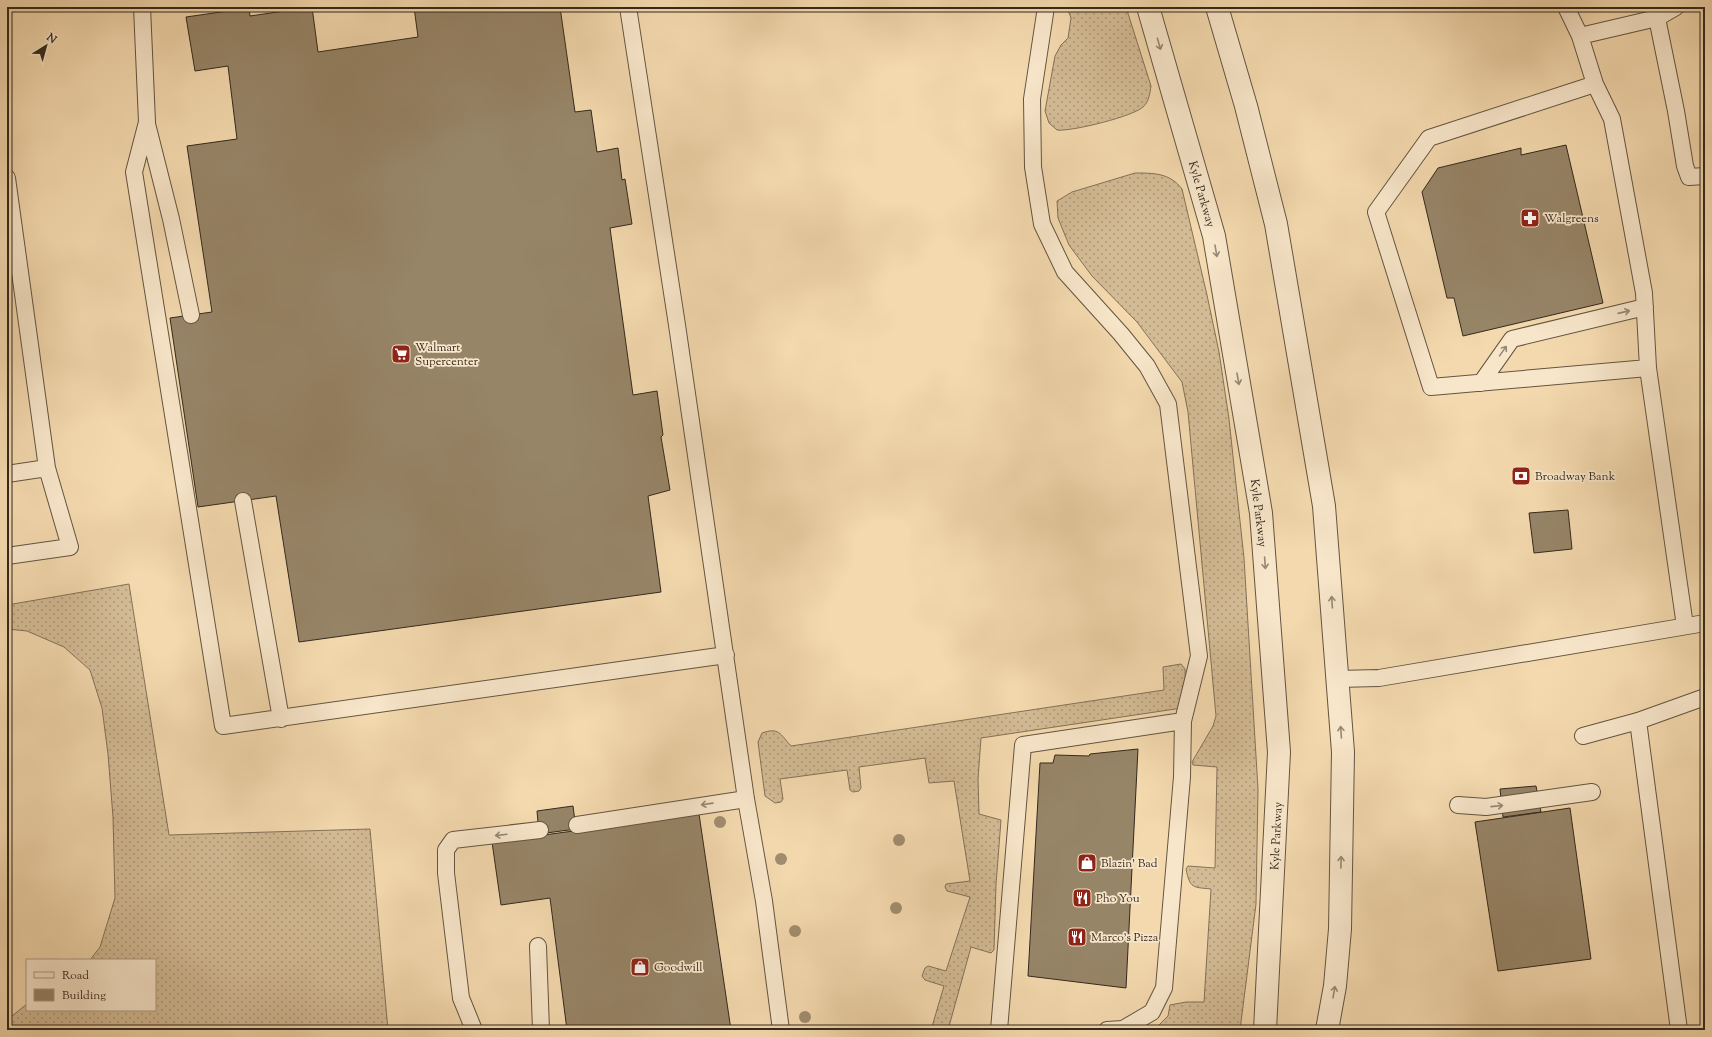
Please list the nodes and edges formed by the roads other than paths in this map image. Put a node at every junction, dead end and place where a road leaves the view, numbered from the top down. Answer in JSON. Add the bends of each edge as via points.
{"nodes":[{"id":1,"x":142,"y":7,"type":"edge"},
{"id":2,"x":628,"y":7,"type":"edge"},
{"id":3,"x":1046,"y":7,"type":"edge"},
{"id":4,"x":1148,"y":7,"type":"edge"},
{"id":5,"x":1217,"y":7,"type":"edge"},
{"id":6,"x":1566,"y":7,"type":"edge"},
{"id":7,"x":1676,"y":7,"type":"edge"},
{"id":8,"x":1657,"y":18,"type":"junction"},
{"id":9,"x":1580,"y":36,"type":"junction"},
{"id":10,"x":1595,"y":84,"type":"junction"},
{"id":11,"x":147,"y":122,"type":"junction"},
{"id":12,"x":1705,"y":176,"type":"edge"},
{"id":13,"x":7,"y":178,"type":"edge"},
{"id":14,"x":1645,"y":307,"type":"junction"},
{"id":15,"x":191,"y":315,"type":"dead end"},
{"id":16,"x":1648,"y":368,"type":"junction"},
{"id":17,"x":1480,"y":383,"type":"junction"},
{"id":18,"x":47,"y":468,"type":"junction"},
{"id":19,"x":7,"y":474,"type":"edge"},
{"id":20,"x":243,"y":501,"type":"dead end"},
{"id":21,"x":7,"y":556,"type":"edge"},
{"id":22,"x":1705,"y":623,"type":"edge"},
{"id":23,"x":1685,"y":626,"type":"junction"},
{"id":24,"x":726,"y":655,"type":"junction"},
{"id":25,"x":1338,"y":679,"type":"junction"},
{"id":26,"x":1705,"y":698,"type":"edge"},
{"id":27,"x":281,"y":719,"type":"junction"},
{"id":28,"x":1183,"y":721,"type":"junction"},
{"id":29,"x":1638,"y":721,"type":"junction"},
{"id":30,"x":1583,"y":736,"type":"dead end"},
{"id":31,"x":1592,"y":792,"type":"dead end"},
{"id":32,"x":746,"y":799,"type":"junction"},
{"id":33,"x":1458,"y":805,"type":"dead end"},
{"id":34,"x":577,"y":825,"type":"dead end"},
{"id":35,"x":540,"y":830,"type":"dead end"},
{"id":36,"x":538,"y":946,"type":"dead end"},
{"id":37,"x":474,"y":1030,"type":"edge"},
{"id":38,"x":541,"y":1030,"type":"edge"},
{"id":39,"x":781,"y":1030,"type":"edge"},
{"id":40,"x":999,"y":1030,"type":"edge"},
{"id":41,"x":1107,"y":1030,"type":"edge"},
{"id":42,"x":1265,"y":1030,"type":"edge"},
{"id":43,"x":1327,"y":1030,"type":"edge"},
{"id":44,"x":1679,"y":1030,"type":"edge"}],
"edges":[{"from":1,"to":11,"type":"lane"},
{"from":2,"to":24,"type":"lane"},
{"from":3,"to":28,"type":"lane","via":[[1032,99],[1033,167],[1042,224],[1065,272],[1147,366],[1168,404],[1199,656]]},
{"from":4,"to":42,"type":"street","name":"Kyle Parkway","one_way":true,"via":[[1214,236],[1261,514],[1280,752]]},
{"from":25,"to":5,"type":"street","one_way":true,"via":[[1324,506],[1276,224],[1246,106]]},
{"from":6,"to":9,"type":"lane"},
{"from":7,"to":8,"type":"lane"},
{"from":8,"to":9,"type":"lane"},
{"from":8,"to":12,"type":"lane","via":[[1685,166],[1689,177]]},
{"from":9,"to":10,"type":"lane"},
{"from":10,"to":14,"type":"lane","via":[[1612,118]]},
{"from":10,"to":17,"type":"lane","via":[[1429,138],[1376,212],[1431,387]]},
{"from":11,"to":15,"type":"lane"},
{"from":11,"to":27,"type":"lane","via":[[134,172],[223,726]]},
{"from":13,"to":18,"type":"lane"},
{"from":14,"to":16,"type":"lane"},
{"from":17,"to":14,"type":"lane","one_way":true,"via":[[1512,339]]},
{"from":16,"to":17,"type":"lane"},
{"from":16,"to":23,"type":"lane"},
{"from":18,"to":19,"type":"lane"},
{"from":18,"to":21,"type":"lane","via":[[70,547]]},
{"from":20,"to":27,"type":"lane"},
{"from":22,"to":23,"type":"lane"},
{"from":23,"to":25,"type":"lane","via":[[1379,678]]},
{"from":24,"to":27,"type":"lane"},
{"from":24,"to":32,"type":"lane"},
{"from":43,"to":25,"type":"street","one_way":true,"via":[[1335,986],[1340,929],[1343,752]]},
{"from":26,"to":29,"type":"lane"},
{"from":28,"to":40,"type":"lane","via":[[1023,744]]},
{"from":28,"to":41,"type":"lane","via":[[1182,777],[1164,988],[1152,1012],[1123,1029]]},
{"from":29,"to":30,"type":"lane"},
{"from":29,"to":44,"type":"lane"},
{"from":33,"to":31,"type":"lane","one_way":true,"via":[[1486,807]]},
{"from":32,"to":34,"type":"lane","one_way":true},
{"from":32,"to":39,"type":"lane","via":[[764,901]]},
{"from":35,"to":37,"type":"lane","one_way":true,"via":[[453,840],[446,850],[446,873],[461,998]]},
{"from":36,"to":38,"type":"lane"}]}
